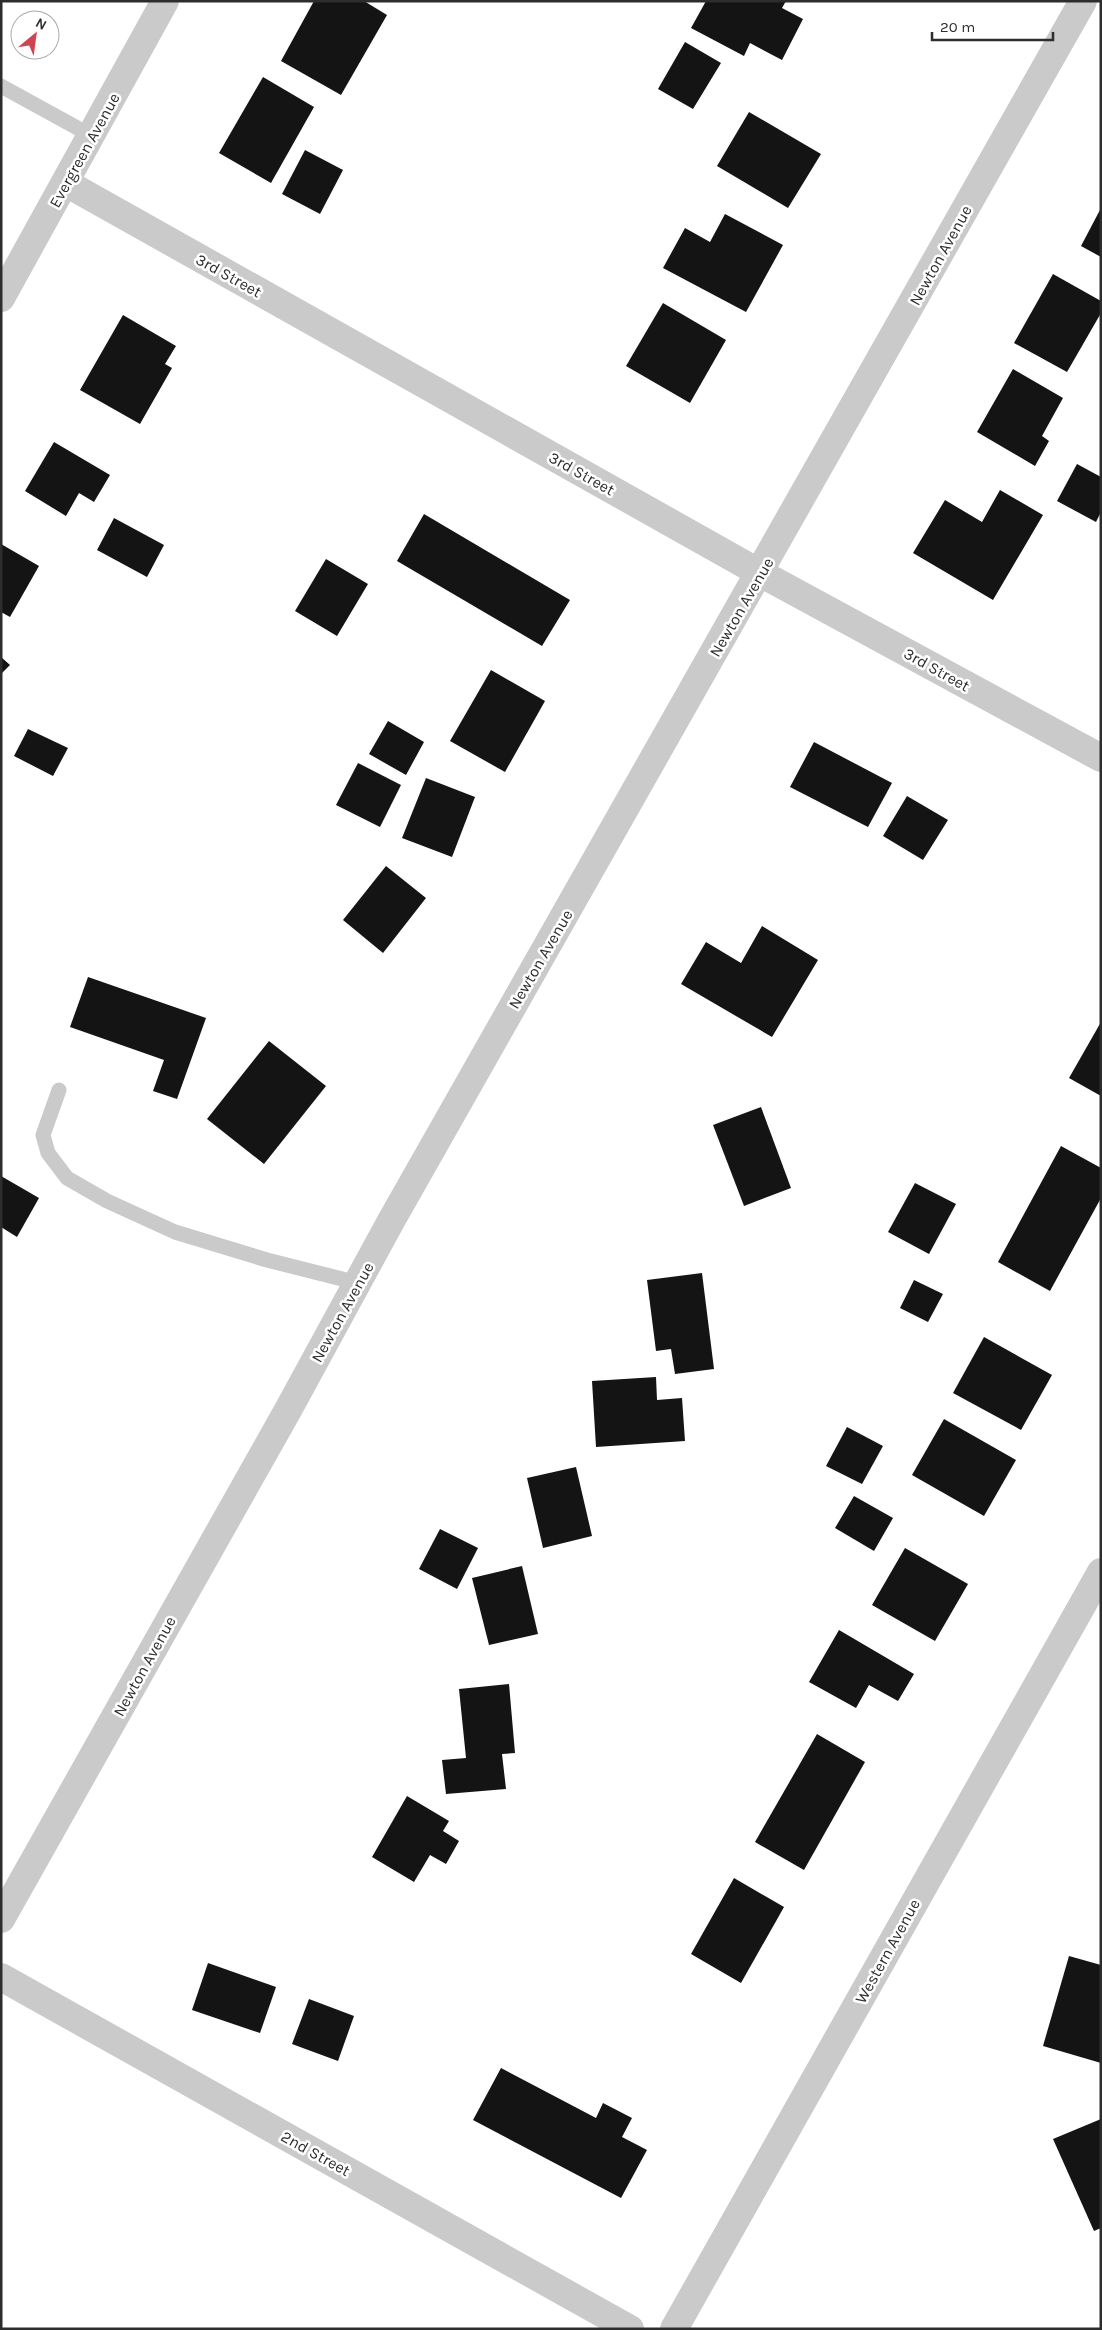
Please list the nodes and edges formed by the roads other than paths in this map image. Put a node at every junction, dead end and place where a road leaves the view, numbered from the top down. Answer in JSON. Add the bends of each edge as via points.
{"nodes":[{"id":1,"x":165,"y":1,"type":"edge"},
{"id":2,"x":1083,"y":1,"type":"edge"},
{"id":3,"x":1,"y":86,"type":"edge"},
{"id":4,"x":92,"y":136,"type":"junction"},
{"id":5,"x":66,"y":183,"type":"junction"},
{"id":6,"x":1,"y":298,"type":"edge"},
{"id":7,"x":760,"y":573,"type":"junction"},
{"id":8,"x":1101,"y":758,"type":"edge"},
{"id":9,"x":59,"y":1090,"type":"dead end"},
{"id":10,"x":358,"y":1283,"type":"junction"},
{"id":11,"x":1101,"y":1572,"type":"edge"},
{"id":12,"x":1,"y":1919,"type":"edge"},
{"id":13,"x":1,"y":1977,"type":"edge"},
{"id":14,"x":630,"y":2329,"type":"edge"},
{"id":15,"x":674,"y":2329,"type":"edge"}],
"edges":[{"from":1,"to":4,"type":"street","name":"Evergreen Avenue"},
{"from":2,"to":7,"type":"street","name":"Newton Avenue"},
{"from":3,"to":4,"type":"lane"},
{"from":4,"to":5,"type":"street","name":"Evergreen Avenue"},
{"from":5,"to":6,"type":"street","name":"Evergreen Avenue"},
{"from":5,"to":7,"type":"street","name":"3rd Street"},
{"from":7,"to":8,"type":"street","name":"3rd Street"},
{"from":7,"to":10,"type":"street","name":"Newton Avenue"},
{"from":9,"to":10,"type":"lane","via":[[43,1135],[48,1153],[67,1178],[107,1201],[175,1232]]},
{"from":10,"to":12,"type":"street","name":"Newton Avenue"},
{"from":11,"to":15,"type":"street","name":"Western Avenue"},
{"from":13,"to":14,"type":"street","name":"2nd Street"}]}
